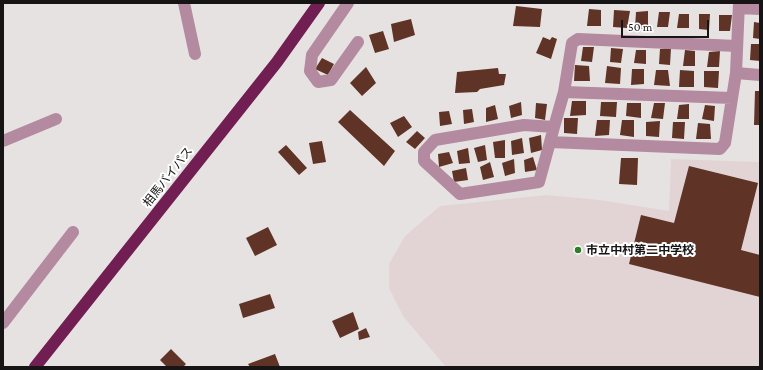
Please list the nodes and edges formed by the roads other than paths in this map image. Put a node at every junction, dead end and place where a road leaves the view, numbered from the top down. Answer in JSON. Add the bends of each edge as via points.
{"nodes":[{"id":1,"x":184,"y":3,"type":"edge"},
{"id":2,"x":319,"y":3,"type":"edge"},
{"id":3,"x":348,"y":3,"type":"edge"},
{"id":4,"x":739,"y":6,"type":"edge"},
{"id":5,"x":760,"y":9,"type":"edge"},
{"id":6,"x":358,"y":42,"type":"dead end"},
{"id":7,"x":737,"y":46,"type":"junction"},
{"id":8,"x":195,"y":54,"type":"dead end"},
{"id":9,"x":736,"y":73,"type":"junction"},
{"id":10,"x":760,"y":75,"type":"edge"},
{"id":11,"x":564,"y":92,"type":"junction"},
{"id":12,"x":732,"y":98,"type":"junction"},
{"id":13,"x":56,"y":119,"type":"dead end"},
{"id":14,"x":554,"y":127,"type":"junction"},
{"id":15,"x":3,"y":140,"type":"edge"},
{"id":16,"x":550,"y":142,"type":"junction"},
{"id":17,"x":73,"y":232,"type":"dead end"},
{"id":18,"x":3,"y":323,"type":"edge"},
{"id":19,"x":35,"y":367,"type":"edge"}],
"edges":[{"from":1,"to":8,"type":"street"},
{"from":2,"to":19,"type":"highway","name":"相馬バイパス","via":[[277,62]]},
{"from":3,"to":6,"type":"street","via":[[312,54],[310,71],[318,82],[331,80]]},
{"from":4,"to":5,"type":"street"},
{"from":4,"to":7,"type":"street"},
{"from":7,"to":9,"type":"street"},
{"from":7,"to":11,"type":"street","via":[[578,39],[572,43]]},
{"from":9,"to":10,"type":"street"},
{"from":9,"to":12,"type":"street"},
{"from":11,"to":12,"type":"street"},
{"from":11,"to":14,"type":"street"},
{"from":12,"to":16,"type":"street","via":[[725,143],[720,149]]},
{"from":13,"to":15,"type":"street"},
{"from":14,"to":16,"type":"street"},
{"from":14,"to":16,"type":"street","via":[[524,126],[436,140],[424,152],[424,161],[460,194],[539,182]]},
{"from":17,"to":18,"type":"street"}]}
